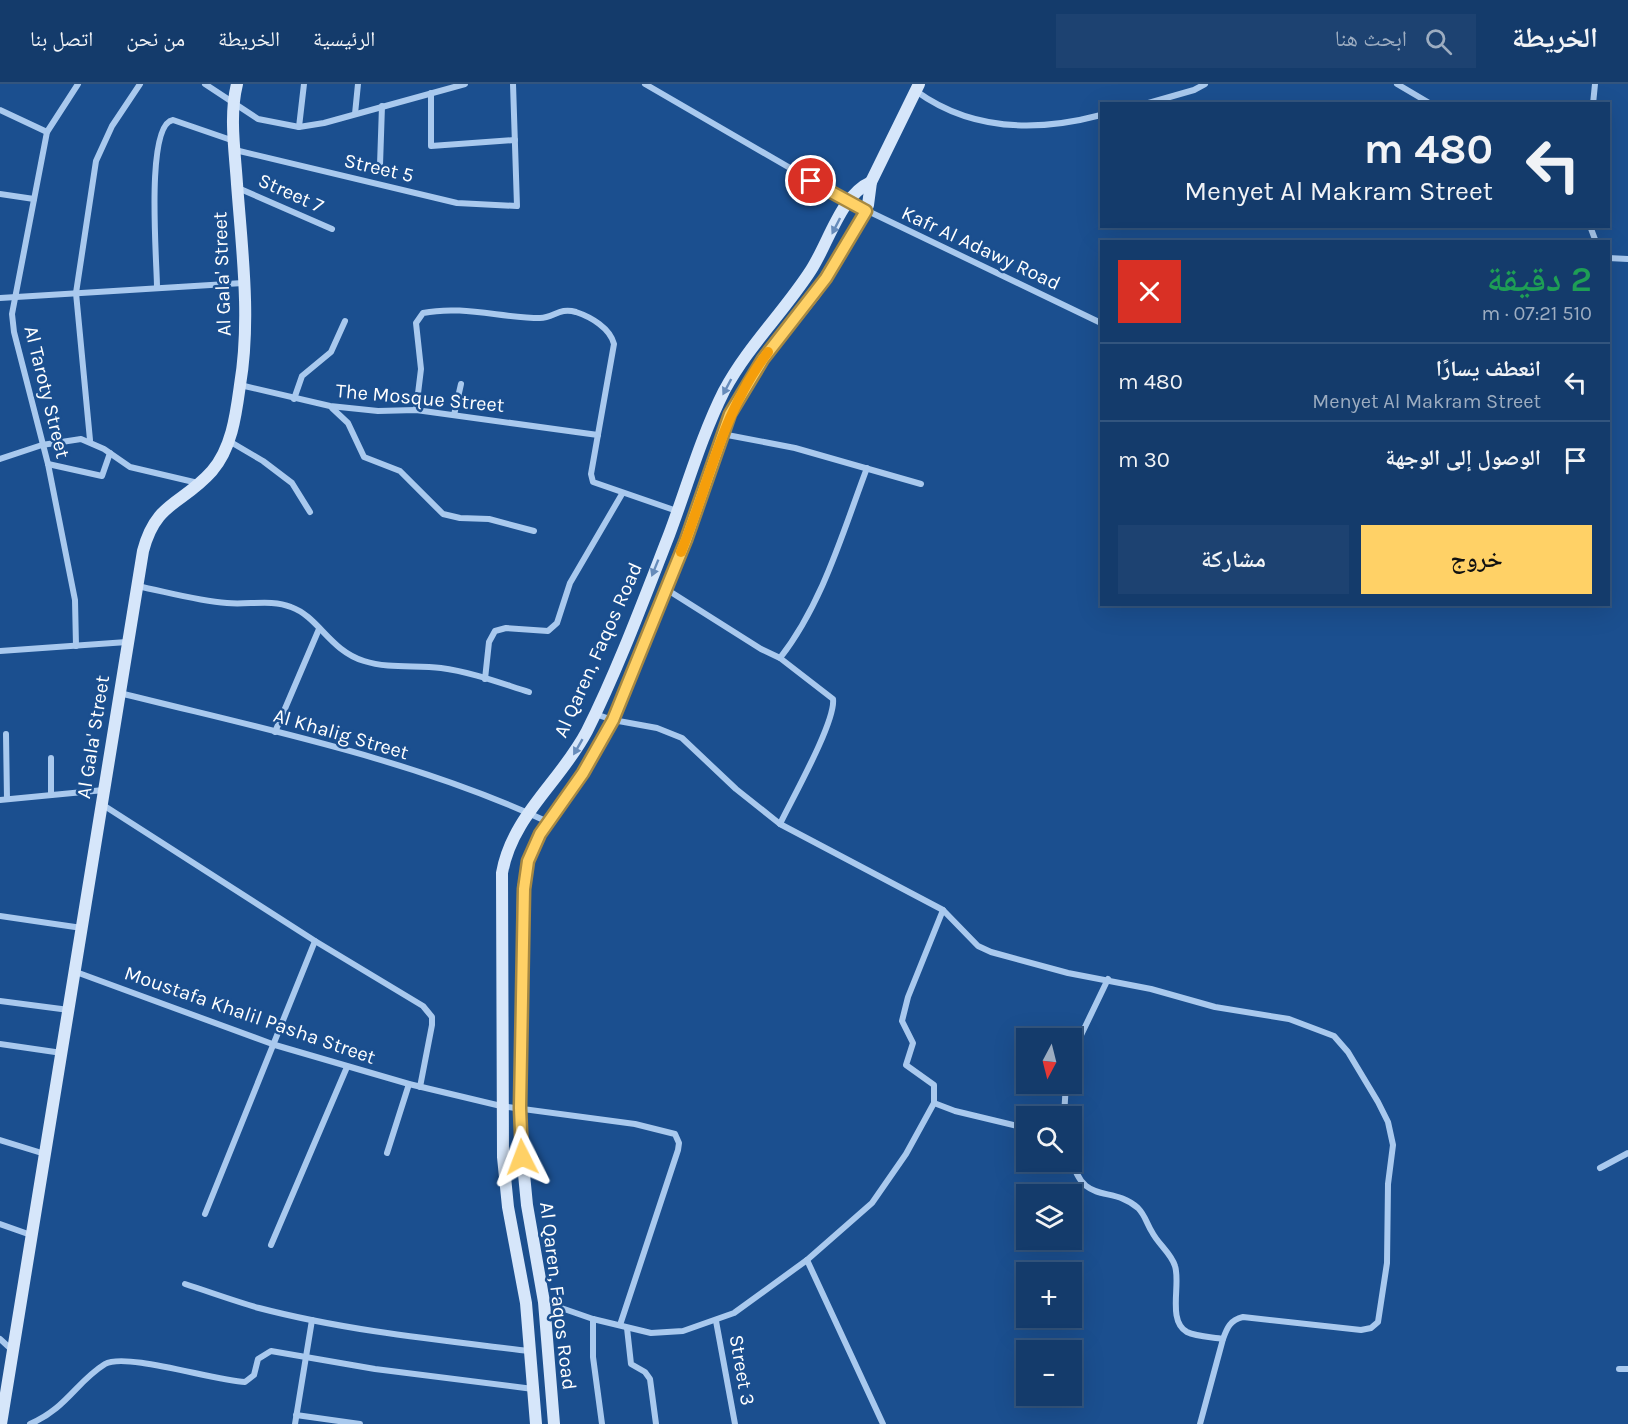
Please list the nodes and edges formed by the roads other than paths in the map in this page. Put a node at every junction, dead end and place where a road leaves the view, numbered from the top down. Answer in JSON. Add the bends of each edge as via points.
{"nodes":[{"id":1,"x":78,"y":84,"type":"edge"},
{"id":2,"x":140,"y":84,"type":"edge"},
{"id":3,"x":206,"y":84,"type":"edge"},
{"id":4,"x":237,"y":84,"type":"edge"},
{"id":5,"x":304,"y":84,"type":"edge"},
{"id":6,"x":358,"y":84,"type":"edge"},
{"id":7,"x":465,"y":84,"type":"edge"},
{"id":8,"x":513,"y":84,"type":"edge"},
{"id":9,"x":645,"y":84,"type":"edge"},
{"id":10,"x":1205,"y":84,"type":"edge"},
{"id":11,"x":1397,"y":84,"type":"edge"},
{"id":12,"x":1595,"y":84,"type":"edge"},
{"id":13,"x":917,"y":88,"type":"edge"},
{"id":14,"x":431,"y":93,"type":"junction"},
{"id":15,"x":1152,"y":102,"type":"edge"},
{"id":16,"x":1428,"y":102,"type":"edge"},
{"id":17,"x":1593,"y":102,"type":"edge"},
{"id":18,"x":233,"y":105,"type":"junction"},
{"id":19,"x":382,"y":106,"type":"junction"},
{"id":20,"x":0,"y":110,"type":"edge"},
{"id":21,"x":355,"y":114,"type":"junction"},
{"id":22,"x":1100,"y":115,"type":"edge"},
{"id":23,"x":299,"y":127,"type":"junction"},
{"id":24,"x":47,"y":132,"type":"junction"},
{"id":25,"x":515,"y":140,"type":"junction"},
{"id":26,"x":234,"y":146,"type":"junction"},
{"id":27,"x":380,"y":165,"type":"dead end"},
{"id":28,"x":871,"y":182,"type":"junction"},
{"id":29,"x":238,"y":188,"type":"junction"},
{"id":30,"x":0,"y":194,"type":"edge"},
{"id":31,"x":34,"y":199,"type":"junction"},
{"id":32,"x":847,"y":201,"type":"junction"},
{"id":33,"x":866,"y":211,"type":"junction"},
{"id":34,"x":332,"y":229,"type":"dead end"},
{"id":35,"x":1610,"y":258,"type":"edge"},
{"id":36,"x":1628,"y":259,"type":"edge"},
{"id":37,"x":243,"y":283,"type":"junction"},
{"id":38,"x":157,"y":287,"type":"junction"},
{"id":39,"x":76,"y":293,"type":"junction"},
{"id":40,"x":14,"y":296,"type":"junction"},
{"id":41,"x":0,"y":298,"type":"edge"},
{"id":42,"x":345,"y":321,"type":"dead end"},
{"id":43,"x":1100,"y":323,"type":"edge"},
{"id":44,"x":461,"y":384,"type":"dead end"},
{"id":45,"x":240,"y":385,"type":"junction"},
{"id":46,"x":294,"y":399,"type":"junction"},
{"id":47,"x":330,"y":406,"type":"junction"},
{"id":48,"x":416,"y":410,"type":"junction"},
{"id":49,"x":454,"y":415,"type":"junction"},
{"id":50,"x":722,"y":434,"type":"junction"},
{"id":51,"x":598,"y":435,"type":"junction"},
{"id":52,"x":90,"y":441,"type":"junction"},
{"id":53,"x":229,"y":441,"type":"junction"},
{"id":54,"x":42,"y":445,"type":"junction"},
{"id":55,"x":110,"y":453,"type":"junction"},
{"id":56,"x":0,"y":459,"type":"edge"},
{"id":57,"x":48,"y":464,"type":"junction"},
{"id":58,"x":867,"y":468,"type":"junction"},
{"id":59,"x":198,"y":483,"type":"junction"},
{"id":60,"x":921,"y":484,"type":"dead end"},
{"id":61,"x":622,"y":494,"type":"junction"},
{"id":62,"x":678,"y":511,"type":"junction"},
{"id":63,"x":310,"y":512,"type":"dead end"},
{"id":64,"x":534,"y":531,"type":"dead end"},
{"id":65,"x":669,"y":535,"type":"junction"},
{"id":66,"x":686,"y":540,"type":"junction"},
{"id":67,"x":137,"y":585,"type":"junction"},
{"id":68,"x":666,"y":589,"type":"junction"},
{"id":69,"x":631,"y":627,"type":"junction"},
{"id":70,"x":319,"y":629,"type":"junction"},
{"id":71,"x":648,"y":634,"type":"junction"},
{"id":72,"x":127,"y":642,"type":"junction"},
{"id":73,"x":76,"y":646,"type":"junction"},
{"id":74,"x":0,"y":651,"type":"edge"},
{"id":75,"x":780,"y":658,"type":"junction"},
{"id":76,"x":485,"y":679,"type":"junction"},
{"id":77,"x":529,"y":692,"type":"dead end"},
{"id":78,"x":120,"y":693,"type":"junction"},
{"id":79,"x":595,"y":714,"type":"junction"},
{"id":80,"x":613,"y":720,"type":"junction"},
{"id":81,"x":275,"y":732,"type":"junction"},
{"id":82,"x":6,"y":734,"type":"dead end"},
{"id":83,"x":51,"y":758,"type":"dead end"},
{"id":84,"x":104,"y":790,"type":"junction"},
{"id":85,"x":51,"y":795,"type":"junction"},
{"id":86,"x":4,"y":799,"type":"edge"},
{"id":87,"x":103,"y":805,"type":"junction"},
{"id":88,"x":528,"y":813,"type":"junction"},
{"id":89,"x":548,"y":822,"type":"junction"},
{"id":90,"x":780,"y":824,"type":"junction"},
{"id":91,"x":943,"y":910,"type":"junction"},
{"id":92,"x":0,"y":916,"type":"edge"},
{"id":93,"x":82,"y":928,"type":"junction"},
{"id":94,"x":315,"y":940,"type":"junction"},
{"id":95,"x":76,"y":972,"type":"junction"},
{"id":96,"x":1108,"y":979,"type":"junction"},
{"id":97,"x":0,"y":1001,"type":"edge"},
{"id":98,"x":69,"y":1010,"type":"junction"},
{"id":99,"x":1082,"y":1033,"type":"edge"},
{"id":100,"x":0,"y":1044,"type":"edge"},
{"id":101,"x":275,"y":1045,"type":"junction"},
{"id":102,"x":62,"y":1053,"type":"junction"},
{"id":103,"x":347,"y":1066,"type":"junction"},
{"id":104,"x":409,"y":1084,"type":"junction"},
{"id":105,"x":420,"y":1087,"type":"junction"},
{"id":106,"x":934,"y":1103,"type":"junction"},
{"id":107,"x":501,"y":1106,"type":"junction"},
{"id":108,"x":520,"y":1108,"type":"junction"},
{"id":109,"x":1016,"y":1126,"type":"edge"},
{"id":110,"x":0,"y":1140,"type":"edge"},
{"id":111,"x":387,"y":1152,"type":"dead end"},
{"id":112,"x":1628,"y":1153,"type":"edge"},
{"id":113,"x":45,"y":1154,"type":"junction"},
{"id":114,"x":1600,"y":1168,"type":"dead end"},
{"id":115,"x":1077,"y":1172,"type":"edge"},
{"id":116,"x":205,"y":1214,"type":"dead end"},
{"id":117,"x":0,"y":1224,"type":"edge"},
{"id":118,"x":31,"y":1235,"type":"junction"},
{"id":119,"x":271,"y":1245,"type":"dead end"},
{"id":120,"x":807,"y":1260,"type":"junction"},
{"id":121,"x":185,"y":1284,"type":"dead end"},
{"id":122,"x":544,"y":1302,"type":"junction"},
{"id":123,"x":593,"y":1319,"type":"junction"},
{"id":124,"x":312,"y":1320,"type":"junction"},
{"id":125,"x":716,"y":1321,"type":"junction"},
{"id":126,"x":623,"y":1327,"type":"junction"},
{"id":127,"x":0,"y":1339,"type":"edge"},
{"id":128,"x":1223,"y":1340,"type":"junction"},
{"id":129,"x":12,"y":1350,"type":"junction"},
{"id":130,"x":529,"y":1351,"type":"junction"},
{"id":131,"x":306,"y":1356,"type":"junction"},
{"id":132,"x":1620,"y":1369,"type":"dead end"},
{"id":133,"x":1628,"y":1369,"type":"edge"},
{"id":134,"x":533,"y":1389,"type":"junction"},
{"id":135,"x":296,"y":1415,"type":"junction"},
{"id":136,"x":1,"y":1424,"type":"edge"},
{"id":137,"x":30,"y":1424,"type":"edge"},
{"id":138,"x":295,"y":1424,"type":"edge"},
{"id":139,"x":360,"y":1424,"type":"edge"},
{"id":140,"x":536,"y":1424,"type":"edge"},
{"id":141,"x":554,"y":1424,"type":"edge"},
{"id":142,"x":602,"y":1424,"type":"edge"},
{"id":143,"x":656,"y":1424,"type":"edge"},
{"id":144,"x":735,"y":1424,"type":"edge"},
{"id":145,"x":883,"y":1424,"type":"edge"},
{"id":146,"x":1200,"y":1424,"type":"edge"}],
"edges":[{"from":1,"to":24,"type":"street","name":"Al Taroty Street"},
{"from":2,"to":39,"type":"street","via":[[112,126],[96,161]]},
{"from":3,"to":18,"type":"street"},
{"from":4,"to":18,"type":"main road","name":"Al Gala' Street"},
{"from":5,"to":23,"type":"street"},
{"from":6,"to":21,"type":"street"},
{"from":7,"to":14,"type":"street"},
{"from":8,"to":25,"type":"street"},
{"from":9,"to":32,"type":"street","name":"Kafr Al Adawy Road"},
{"from":10,"to":15,"type":"street"},
{"from":11,"to":16,"type":"street"},
{"from":12,"to":17,"type":"street"},
{"from":13,"to":22,"type":"street","via":[[933,104],[960,116],[1011,127],[1074,123]]},
{"from":13,"to":28,"type":"main road","name":"Al Qaren, Faqos Road"},
{"from":14,"to":19,"type":"street"},
{"from":14,"to":25,"type":"street","via":[[431,146]]},
{"from":18,"to":23,"type":"street","via":[[271,123]]},
{"from":18,"to":26,"type":"main road","name":"Al Gala' Street"},
{"from":19,"to":21,"type":"street"},
{"from":19,"to":27,"type":"street"},
{"from":20,"to":24,"type":"street"},
{"from":21,"to":23,"type":"street"},
{"from":24,"to":31,"type":"street","name":"Al Taroty Street"},
{"from":25,"to":26,"type":"street","name":"Street 5","via":[[517,206],[457,203]]},
{"from":26,"to":29,"type":"main road","name":"Al Gala' Street"},
{"from":26,"to":38,"type":"street","name":"Street 5","via":[[173,120],[164,126],[155,177]]},
{"from":28,"to":32,"type":"main road","name":"Al Qaren, Faqos Road"},
{"from":28,"to":33,"type":"main road","name":"Al Qaren, Faqos Road"},
{"from":29,"to":34,"type":"street","name":"Street 7"},
{"from":29,"to":37,"type":"main road","name":"Al Gala' Street"},
{"from":30,"to":31,"type":"street"},
{"from":31,"to":40,"type":"street","name":"Al Taroty Street"},
{"from":32,"to":33,"type":"street","name":"Kafr Al Adawy Road"},
{"from":32,"to":62,"type":"main road","name":"Al Qaren, Faqos Road","one_way":true,"via":[[812,269],[761,333],[725,390],[706,430]]},
{"from":33,"to":43,"type":"street","name":"Kafr Al Adawy Road"},
{"from":33,"to":50,"type":"main road","name":"Al Qaren, Faqos Road","via":[[815,294],[751,376]]},
{"from":35,"to":36,"type":"street"},
{"from":37,"to":38,"type":"street"},
{"from":37,"to":45,"type":"main road","name":"Al Gala' Street","via":[[245,326]]},
{"from":38,"to":39,"type":"street"},
{"from":39,"to":40,"type":"street"},
{"from":39,"to":52,"type":"street"},
{"from":40,"to":41,"type":"street"},
{"from":40,"to":54,"type":"street","name":"Al Taroty Street","via":[[14,332]]},
{"from":42,"to":46,"type":"street","via":[[331,352],[302,376]]},
{"from":44,"to":49,"type":"street"},
{"from":45,"to":46,"type":"street","name":"The Mosque Street"},
{"from":45,"to":53,"type":"main road","name":"Al Gala' Street"},
{"from":46,"to":47,"type":"street","name":"The Mosque Street"},
{"from":47,"to":48,"type":"street","name":"The Mosque Street"},
{"from":47,"to":64,"type":"street","via":[[348,423],[364,457],[399,471],[443,514],[489,519]]},
{"from":48,"to":49,"type":"street","name":"The Mosque Street"},
{"from":48,"to":51,"type":"street","via":[[421,369],[416,323],[423,313],[477,312],[542,318],[567,311],[601,326],[614,344]]},
{"from":49,"to":51,"type":"street","name":"The Mosque Street"},
{"from":50,"to":58,"type":"street","via":[[795,448]]},
{"from":50,"to":66,"type":"main road","name":"Al Qaren, Faqos Road"},
{"from":51,"to":61,"type":"street","via":[[591,478],[596,485]]},
{"from":52,"to":54,"type":"street","via":[[73,439]]},
{"from":52,"to":55,"type":"street"},
{"from":53,"to":59,"type":"main road","name":"Al Gala' Street","via":[[217,464]]},
{"from":53,"to":63,"type":"street","via":[[292,483]]},
{"from":54,"to":56,"type":"street"},
{"from":54,"to":57,"type":"street","name":"Al Taroty Street"},
{"from":55,"to":57,"type":"street","via":[[102,476]]},
{"from":55,"to":59,"type":"street","via":[[130,467]]},
{"from":57,"to":73,"type":"street","name":"Al Taroty Street","via":[[75,600]]},
{"from":58,"to":60,"type":"street"},
{"from":58,"to":75,"type":"street","via":[[824,579],[794,641]]},
{"from":59,"to":67,"type":"main road","name":"Al Gala' Street","via":[[166,508],[148,530]]},
{"from":61,"to":62,"type":"street"},
{"from":61,"to":76,"type":"street","via":[[570,583],[557,623],[548,631],[495,631],[489,642]]},
{"from":62,"to":65,"type":"main road","name":"Al Qaren, Faqos Road"},
{"from":65,"to":66,"type":"main road"},
{"from":65,"to":69,"type":"main road","name":"Al Qaren, Faqos Road","one_way":true},
{"from":66,"to":68,"type":"main road","name":"Al Qaren, Faqos Road"},
{"from":67,"to":70,"type":"street","via":[[225,603],[281,604],[302,612]]},
{"from":67,"to":72,"type":"main road","name":"Al Gala' Street"},
{"from":68,"to":71,"type":"main road","name":"Al Qaren, Faqos Road"},
{"from":68,"to":75,"type":"street"},
{"from":69,"to":71,"type":"main road"},
{"from":69,"to":79,"type":"main road","name":"Al Qaren, Faqos Road"},
{"from":70,"to":76,"type":"street","via":[[347,654],[364,661],[440,668]]},
{"from":70,"to":81,"type":"street"},
{"from":71,"to":80,"type":"main road","name":"Al Qaren, Faqos Road"},
{"from":72,"to":73,"type":"street"},
{"from":72,"to":78,"type":"main road","name":"Al Gala' Street"},
{"from":73,"to":74,"type":"street"},
{"from":75,"to":90,"type":"street","via":[[831,694],[834,704]]},
{"from":76,"to":77,"type":"street"},
{"from":78,"to":81,"type":"street","name":"Al Khalig Street"},
{"from":78,"to":84,"type":"main road","name":"Al Gala' Street"},
{"from":79,"to":80,"type":"street"},
{"from":79,"to":88,"type":"main road","name":"Al Qaren, Faqos Road","one_way":true,"via":[[566,766]]},
{"from":80,"to":89,"type":"main road","name":"Al Qaren, Faqos Road","via":[[583,773]]},
{"from":80,"to":90,"type":"street","via":[[657,728],[682,738]]},
{"from":81,"to":88,"type":"street","name":"Al Khalig Street","via":[[403,768]]},
{"from":82,"to":86,"type":"street"},
{"from":83,"to":85,"type":"street"},
{"from":84,"to":85,"type":"street"},
{"from":84,"to":87,"type":"main road","name":"Al Gala' Street"},
{"from":85,"to":86,"type":"street"},
{"from":87,"to":93,"type":"main road","name":"Al Gala' Street"},
{"from":87,"to":94,"type":"street"},
{"from":88,"to":89,"type":"street","name":"Al Khalig Street"},
{"from":88,"to":107,"type":"main road","name":"Al Qaren, Faqos Road","via":[[511,841],[502,873]]},
{"from":89,"to":108,"type":"main road","name":"Al Qaren, Faqos Road","via":[[531,854],[524,889]]},
{"from":90,"to":91,"type":"street"},
{"from":91,"to":96,"type":"street","via":[[968,937],[992,952],[1068,973]]},
{"from":91,"to":106,"type":"street","via":[[902,1021],[913,1043],[906,1065],[934,1085]]},
{"from":92,"to":93,"type":"street"},
{"from":93,"to":95,"type":"main road","name":"Al Gala' Street"},
{"from":94,"to":101,"type":"street"},
{"from":94,"to":105,"type":"street","via":[[428,1011],[432,1025]]},
{"from":95,"to":98,"type":"main road","name":"Al Gala' Street"},
{"from":95,"to":101,"type":"street","name":"Moustafa Khalil Pasha Street"},
{"from":96,"to":99,"type":"street"},
{"from":96,"to":128,"type":"street","via":[[1240,1012],[1289,1019],[1334,1036],[1348,1052],[1388,1122],[1393,1145],[1388,1184],[1387,1263],[1378,1322],[1371,1329],[1361,1330],[1243,1317],[1228,1326]]},
{"from":97,"to":98,"type":"street"},
{"from":98,"to":102,"type":"main road","name":"Al Gala' Street"},
{"from":100,"to":102,"type":"street"},
{"from":101,"to":103,"type":"street","name":"Moustafa Khalil Pasha Street"},
{"from":101,"to":116,"type":"street"},
{"from":102,"to":113,"type":"main road","name":"Al Gala' Street"},
{"from":103,"to":104,"type":"street","name":"Moustafa Khalil Pasha Street"},
{"from":103,"to":119,"type":"street"},
{"from":104,"to":105,"type":"street","name":"Moustafa Khalil Pasha Street"},
{"from":104,"to":111,"type":"street"},
{"from":105,"to":107,"type":"street","name":"Moustafa Khalil Pasha Street"},
{"from":106,"to":109,"type":"street"},
{"from":106,"to":120,"type":"street","via":[[906,1154],[872,1203]]},
{"from":107,"to":108,"type":"street","name":"Moustafa Khalil Pasha Street"},
{"from":107,"to":130,"type":"main road","name":"Al Qaren, Faqos Road","via":[[506,1182],[526,1303]]},
{"from":108,"to":122,"type":"main road","name":"Al Qaren, Faqos Road","via":[[524,1181]]},
{"from":108,"to":126,"type":"street","name":"Moustafa Khalil Pasha Street","via":[[635,1125],[670,1132],[678,1138],[678,1150]]},
{"from":110,"to":113,"type":"street"},
{"from":112,"to":114,"type":"street"},
{"from":113,"to":118,"type":"main road","name":"Al Gala' Street"},
{"from":115,"to":128,"type":"street","via":[[1095,1192],[1124,1201],[1142,1212],[1152,1234],[1175,1264],[1180,1324],[1187,1332]]},
{"from":117,"to":118,"type":"street"},
{"from":118,"to":129,"type":"main road","name":"Al Gala' Street"},
{"from":120,"to":125,"type":"street","via":[[734,1313]]},
{"from":120,"to":145,"type":"street"},
{"from":121,"to":124,"type":"street","via":[[257,1308]]},
{"from":122,"to":123,"type":"street"},
{"from":122,"to":141,"type":"main road","name":"Al Qaren, Faqos Road"},
{"from":123,"to":126,"type":"street"},
{"from":123,"to":142,"type":"street"},
{"from":124,"to":130,"type":"street"},
{"from":124,"to":131,"type":"street"},
{"from":125,"to":126,"type":"street","via":[[667,1333]]},
{"from":125,"to":144,"type":"street","name":"Street 3"},
{"from":126,"to":143,"type":"street","via":[[632,1366],[650,1379]]},
{"from":127,"to":129,"type":"street"},
{"from":128,"to":146,"type":"street"},
{"from":129,"to":136,"type":"main road","name":"Al Gala' Street"},
{"from":130,"to":134,"type":"main road","name":"Al Qaren, Faqos Road"},
{"from":131,"to":134,"type":"street"},
{"from":131,"to":135,"type":"street"},
{"from":131,"to":137,"type":"street","via":[[266,1352],[258,1359],[254,1375],[245,1382],[114,1360],[101,1367],[59,1408]]},
{"from":132,"to":133,"type":"street"},
{"from":134,"to":140,"type":"main road","name":"Al Qaren, Faqos Road"},
{"from":135,"to":138,"type":"street"},
{"from":135,"to":139,"type":"street"}]}
